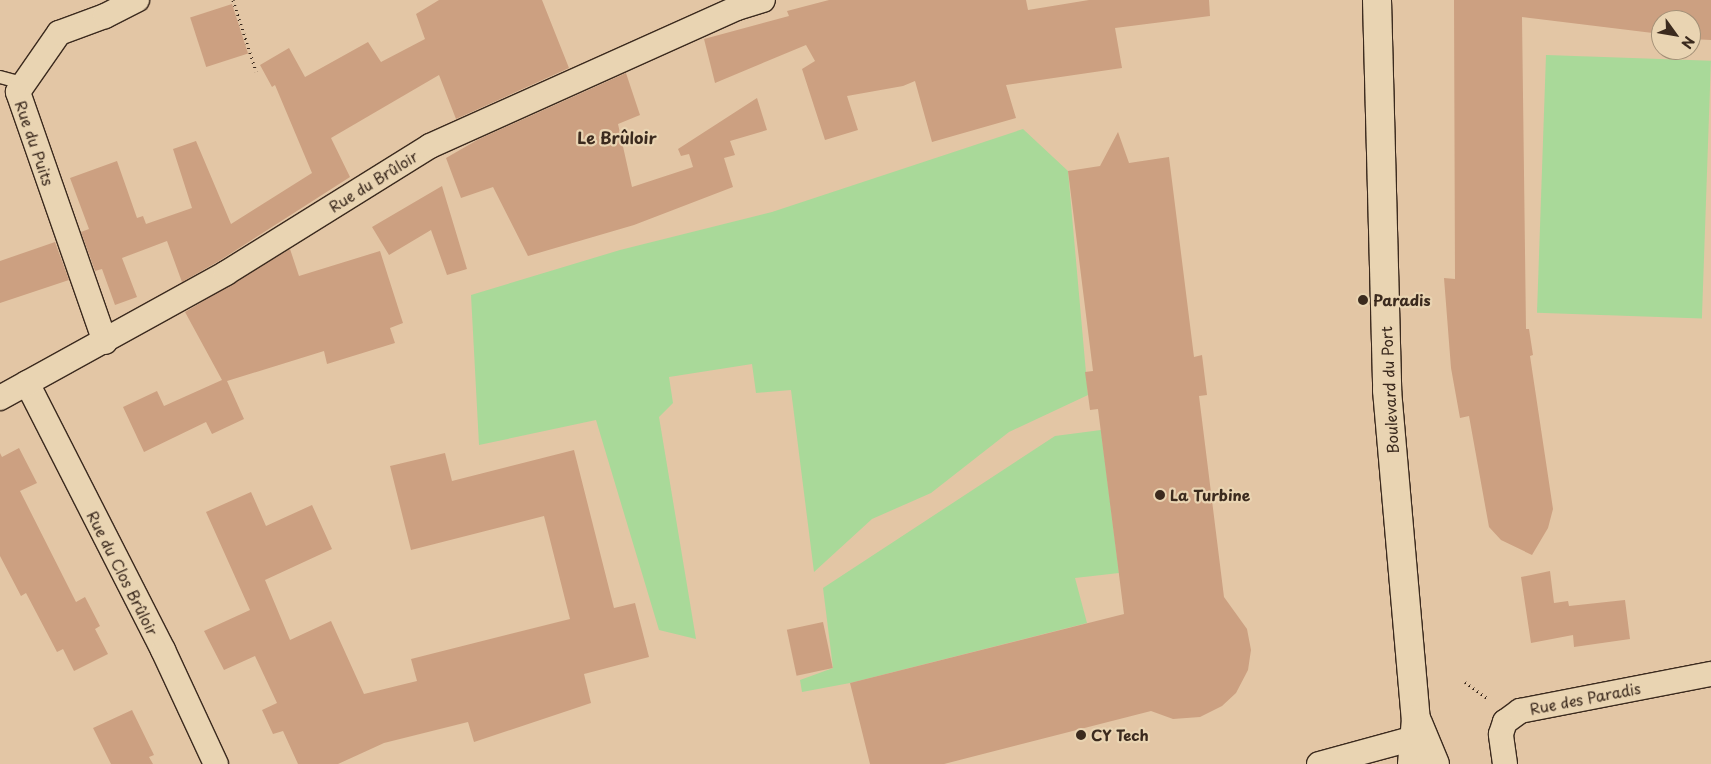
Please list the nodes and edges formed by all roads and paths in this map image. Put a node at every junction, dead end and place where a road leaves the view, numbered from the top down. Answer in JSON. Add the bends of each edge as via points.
{"nodes":[{"id":1,"x":137,"y":0,"type":"edge"},
{"id":2,"x":233,"y":0,"type":"edge"},
{"id":3,"x":763,"y":0,"type":"edge"},
{"id":4,"x":1377,"y":0,"type":"edge"},
{"id":5,"x":256,"y":71,"type":"dead end"},
{"id":6,"x":6,"y":77,"type":"edge"},
{"id":7,"x":105,"y":342,"type":"junction"},
{"id":8,"x":27,"y":383,"type":"junction"},
{"id":9,"x":0,"y":398,"type":"edge"},
{"id":10,"x":1711,"y":674,"type":"edge"},
{"id":11,"x":1418,"y":731,"type":"junction"},
{"id":12,"x":216,"y":764,"type":"edge"},
{"id":13,"x":1319,"y":764,"type":"edge"},
{"id":14,"x":1412,"y":764,"type":"edge"},
{"id":15,"x":1435,"y":764,"type":"edge"},
{"id":16,"x":1505,"y":764,"type":"edge"}],
"edges":[{"from":1,"to":6,"type":"street","name":"Rue du Puits","via":[[59,33]]},
{"from":2,"to":5,"type":"path"},
{"from":3,"to":7,"type":"street","name":"Rue du Brûloir","via":[[737,8],[430,146],[226,272]]},
{"from":4,"to":11,"type":"street","name":"Boulevard du Port","via":[[1387,390]]},
{"from":6,"to":7,"type":"street","name":"Rue du Puits","via":[[18,97]]},
{"from":7,"to":8,"type":"street","name":"Rue du Brûloir"},
{"from":8,"to":9,"type":"street","name":"Rue du Brûloir"},
{"from":8,"to":12,"type":"street","name":"Rue du Clos Brûloir","via":[[164,650]]},
{"from":10,"to":16,"type":"street","name":"Rue des Paradis","via":[[1520,711],[1505,722],[1501,734]]},
{"from":11,"to":13,"type":"street"},
{"from":11,"to":14,"type":"street","name":"Boulevard du Port"},
{"from":11,"to":15,"type":"street","name":"Boulevard du Port"}]}
